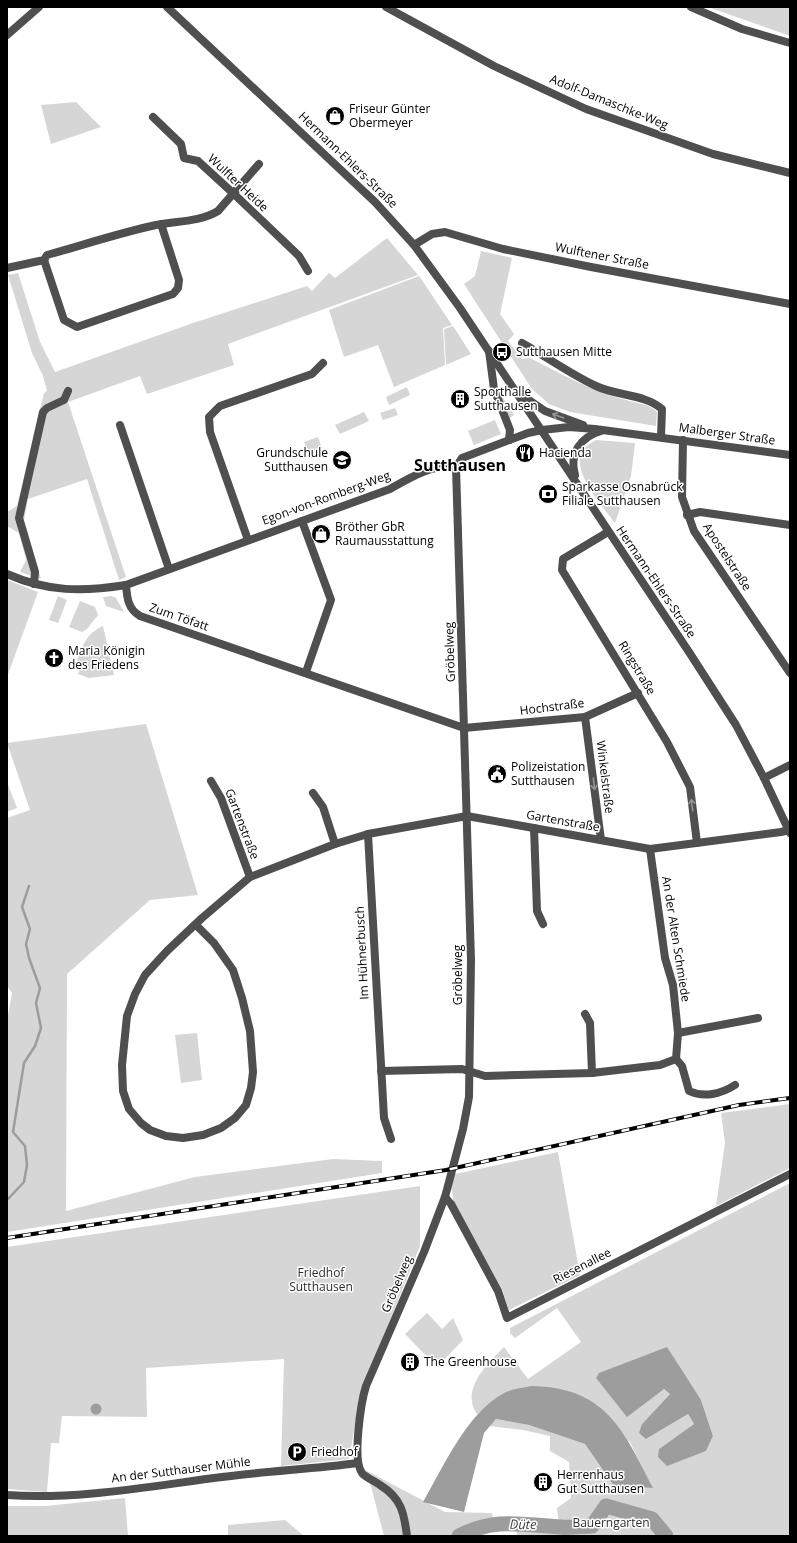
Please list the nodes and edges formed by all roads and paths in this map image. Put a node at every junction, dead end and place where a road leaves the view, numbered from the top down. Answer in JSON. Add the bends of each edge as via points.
{"nodes":[{"id":1,"x":39,"y":7,"type":"edge"},
{"id":2,"x":167,"y":7,"type":"edge"},
{"id":3,"x":386,"y":7,"type":"edge"},
{"id":4,"x":691,"y":7,"type":"edge"},
{"id":5,"x":7,"y":35,"type":"edge"},
{"id":6,"x":790,"y":43,"type":"edge"},
{"id":7,"x":153,"y":117,"type":"dead end"},
{"id":8,"x":259,"y":164,"type":"dead end"},
{"id":9,"x":790,"y":173,"type":"edge"},
{"id":10,"x":234,"y":194,"type":"junction"},
{"id":11,"x":161,"y":224,"type":"junction"},
{"id":12,"x":414,"y":244,"type":"junction"},
{"id":13,"x":44,"y":260,"type":"junction"},
{"id":14,"x":7,"y":268,"type":"edge"},
{"id":15,"x":308,"y":271,"type":"dead end"},
{"id":16,"x":790,"y":304,"type":"edge"},
{"id":17,"x":522,"y":343,"type":"dead end"},
{"id":18,"x":489,"y":351,"type":"junction"},
{"id":19,"x":324,"y":362,"type":"dead end"},
{"id":20,"x":68,"y":391,"type":"dead end"},
{"id":21,"x":517,"y":392,"type":"junction"},
{"id":22,"x":120,"y":425,"type":"dead end"},
{"id":23,"x":595,"y":429,"type":"junction"},
{"id":24,"x":542,"y":430,"type":"junction"},
{"id":25,"x":606,"y":430,"type":"junction"},
{"id":26,"x":662,"y":437,"type":"junction"},
{"id":27,"x":509,"y":440,"type":"junction"},
{"id":28,"x":683,"y":440,"type":"junction"},
{"id":29,"x":790,"y":455,"type":"edge"},
{"id":30,"x":456,"y":467,"type":"junction"},
{"id":31,"x":576,"y":482,"type":"junction"},
{"id":32,"x":687,"y":515,"type":"junction"},
{"id":33,"x":302,"y":521,"type":"junction"},
{"id":34,"x":790,"y":525,"type":"edge"},
{"id":35,"x":608,"y":532,"type":"junction"},
{"id":36,"x":248,"y":540,"type":"junction"},
{"id":37,"x":169,"y":569,"type":"junction"},
{"id":38,"x":7,"y":574,"type":"edge"},
{"id":39,"x":34,"y":584,"type":"junction"},
{"id":40,"x":126,"y":585,"type":"junction"},
{"id":41,"x":306,"y":672,"type":"junction"},
{"id":42,"x":790,"y":673,"type":"edge"},
{"id":43,"x":638,"y":693,"type":"junction"},
{"id":44,"x":585,"y":717,"type":"junction"},
{"id":45,"x":464,"y":728,"type":"junction"},
{"id":46,"x":790,"y":765,"type":"edge"},
{"id":47,"x":764,"y":778,"type":"junction"},
{"id":48,"x":211,"y":781,"type":"dead end"},
{"id":49,"x":313,"y":793,"type":"dead end"},
{"id":50,"x":467,"y":816,"type":"junction"},
{"id":51,"x":534,"y":828,"type":"junction"},
{"id":52,"x":789,"y":832,"type":"edge"},
{"id":53,"x":368,"y":834,"type":"junction"},
{"id":54,"x":601,"y":840,"type":"junction"},
{"id":55,"x":697,"y":843,"type":"junction"},
{"id":56,"x":335,"y":844,"type":"junction"},
{"id":57,"x":650,"y":849,"type":"junction"},
{"id":58,"x":250,"y":877,"type":"junction"},
{"id":59,"x":543,"y":924,"type":"dead end"},
{"id":60,"x":196,"y":925,"type":"junction"},
{"id":61,"x":585,"y":1014,"type":"dead end"},
{"id":62,"x":758,"y":1018,"type":"dead end"},
{"id":63,"x":678,"y":1033,"type":"junction"},
{"id":64,"x":676,"y":1059,"type":"junction"},
{"id":65,"x":381,"y":1071,"type":"junction"},
{"id":66,"x":470,"y":1072,"type":"junction"},
{"id":67,"x":592,"y":1073,"type":"junction"},
{"id":68,"x":735,"y":1085,"type":"dead end"},
{"id":69,"x":391,"y":1139,"type":"dead end"},
{"id":70,"x":790,"y":1174,"type":"edge"},
{"id":71,"x":444,"y":1197,"type":"junction"},
{"id":72,"x":358,"y":1464,"type":"junction"},
{"id":73,"x":7,"y":1495,"type":"edge"},
{"id":74,"x":407,"y":1536,"type":"edge"}],
"edges":[{"from":1,"to":5,"type":"street"},
{"from":2,"to":12,"type":"street","name":"Hermann-Ehlers-Straße","via":[[375,202]]},
{"from":3,"to":9,"type":"street","name":"Adolf-Damaschke-Weg","via":[[481,59],[574,104],[713,154]]},
{"from":4,"to":6,"type":"street","via":[[742,29]]},
{"from":7,"to":10,"type":"street","name":"Wulfter Heide","via":[[181,144],[184,158],[198,161]]},
{"from":8,"to":10,"type":"street"},
{"from":10,"to":11,"type":"street","via":[[210,216]]},
{"from":10,"to":15,"type":"street","name":"Wulfter Heide","via":[[300,256]]},
{"from":11,"to":13,"type":"street","via":[[46,255]]},
{"from":11,"to":13,"type":"street","via":[[179,280],[178,288],[173,294],[77,327],[64,320]]},
{"from":12,"to":16,"type":"street","name":"Wulftener Straße","via":[[432,234],[445,232],[583,266]]},
{"from":12,"to":18,"type":"street","name":"Hermann-Ehlers-Straße"},
{"from":13,"to":14,"type":"street"},
{"from":17,"to":26,"type":"street","name":"Malberger Straße","via":[[560,368],[598,387],[654,402],[662,409]]},
{"from":18,"to":21,"type":"street","name":"Hermann-Ehlers-Straße"},
{"from":18,"to":27,"type":"street","name":"Hermann-Ehlers-Straße","via":[[494,389],[510,430]]},
{"from":19,"to":36,"type":"street","via":[[312,374],[220,406],[209,417],[210,432]]},
{"from":20,"to":39,"type":"street","via":[[64,400],[43,412],[19,518],[34,572]]},
{"from":23,"to":21,"type":"street","one_way":true,"via":[[545,411]]},
{"from":21,"to":24,"type":"street","name":"Hermann-Ehlers-Straße"},
{"from":22,"to":37,"type":"street"},
{"from":23,"to":24,"type":"street","name":"Malberger Straße","via":[[569,427]]},
{"from":23,"to":25,"type":"street","name":"Malberger Straße"},
{"from":24,"to":27,"type":"street"},
{"from":24,"to":31,"type":"street","name":"Hermann-Ehlers-Straße"},
{"from":25,"to":26,"type":"street","name":"Malberger Straße"},
{"from":25,"to":31,"type":"street","via":[[592,434],[576,449],[573,468]]},
{"from":26,"to":28,"type":"street","name":"Malberger Straße"},
{"from":27,"to":30,"type":"street","via":[[462,458]]},
{"from":28,"to":29,"type":"street","name":"Malberger Straße"},
{"from":28,"to":32,"type":"street","name":"Apostelstraße","via":[[682,497]]},
{"from":30,"to":33,"type":"street","name":"Egon-von-Romberg-Weg","via":[[437,466],[390,489]]},
{"from":30,"to":45,"type":"street","name":"Gröbelweg"},
{"from":31,"to":35,"type":"street","name":"Hermann-Ehlers-Straße"},
{"from":32,"to":34,"type":"street","via":[[700,512]]},
{"from":32,"to":42,"type":"street","name":"Apostelstraße","via":[[694,531]]},
{"from":33,"to":36,"type":"street","name":"Egon-von-Romberg-Weg"},
{"from":33,"to":41,"type":"street","via":[[331,600]]},
{"from":35,"to":43,"type":"street","name":"Ringstraße","via":[[563,559],[562,570]]},
{"from":35,"to":47,"type":"street","name":"Hermann-Ehlers-Straße","via":[[736,725]]},
{"from":36,"to":37,"type":"street","name":"Egon-von-Romberg-Weg"},
{"from":37,"to":40,"type":"street","name":"Egon-von-Romberg-Weg"},
{"from":38,"to":39,"type":"street"},
{"from":39,"to":40,"type":"street","via":[[83,591]]},
{"from":40,"to":41,"type":"street","name":"Zum Töfatt","via":[[130,607],[140,616]]},
{"from":41,"to":45,"type":"street","name":"Zum Töfatt"},
{"from":43,"to":44,"type":"street","name":"Hochstraße"},
{"from":55,"to":43,"type":"street","name":"Ringstraße","one_way":true,"via":[[690,787]]},
{"from":44,"to":45,"type":"street","name":"Hochstraße"},
{"from":44,"to":54,"type":"street","name":"Winkelstraße","one_way":true},
{"from":45,"to":50,"type":"street","name":"Gröbelweg"},
{"from":46,"to":47,"type":"street"},
{"from":47,"to":52,"type":"street","name":"Hermann-Ehlers-Straße"},
{"from":48,"to":58,"type":"street","name":"Gartenstraße","via":[[222,798]]},
{"from":49,"to":56,"type":"street","via":[[323,807]]},
{"from":50,"to":51,"type":"street","name":"Gartenstraße"},
{"from":50,"to":53,"type":"street","name":"Gartenstraße"},
{"from":50,"to":66,"type":"street","name":"Gröbelweg","via":[[471,960]]},
{"from":51,"to":54,"type":"street","name":"Gartenstraße"},
{"from":51,"to":59,"type":"street","via":[[537,911]]},
{"from":52,"to":55,"type":"street","name":"Gartenstraße"},
{"from":53,"to":56,"type":"street","name":"Gartenstraße"},
{"from":53,"to":65,"type":"street","name":"Im Hühnerbusch"},
{"from":54,"to":57,"type":"street","name":"Gartenstraße"},
{"from":55,"to":57,"type":"street","name":"Gartenstraße"},
{"from":56,"to":58,"type":"street","name":"Gartenstraße"},
{"from":57,"to":63,"type":"street","name":"An der Alten Schmiede","via":[[665,958],[673,985]]},
{"from":58,"to":60,"type":"street","name":"Gartenstraße"},
{"from":60,"to":60,"type":"street","name":"Gartenstraße","via":[[145,975],[134,994],[123,1041],[123,1091],[129,1109],[150,1130],[166,1136],[183,1138],[203,1135],[222,1128],[235,1118],[246,1105],[254,1072],[250,1031],[233,970],[214,942]]},
{"from":61,"to":67,"type":"street","via":[[590,1023]]},
{"from":62,"to":63,"type":"street"},
{"from":63,"to":64,"type":"street","name":"An der Alten Schmiede"},
{"from":64,"to":67,"type":"street","via":[[660,1065]]},
{"from":64,"to":68,"type":"street","via":[[682,1066],[689,1091],[699,1096],[725,1092]]},
{"from":65,"to":66,"type":"street","via":[[462,1069]]},
{"from":65,"to":69,"type":"street","name":"Im Hühnerbusch","via":[[384,1118]]},
{"from":66,"to":67,"type":"street","via":[[485,1076]]},
{"from":66,"to":71,"type":"street","name":"Gröbelweg","via":[[467,1111]]},
{"from":70,"to":71,"type":"street","name":"Riesenallee","via":[[507,1318],[498,1291],[451,1204]]},
{"from":71,"to":72,"type":"street","name":"Gröbelweg","via":[[424,1252],[365,1391],[359,1418]]},
{"from":72,"to":73,"type":"street","name":"An der Sutthauser Mühle","via":[[77,1494]]},
{"from":72,"to":74,"type":"street","via":[[363,1473],[392,1492],[397,1499],[405,1518]]}]}
